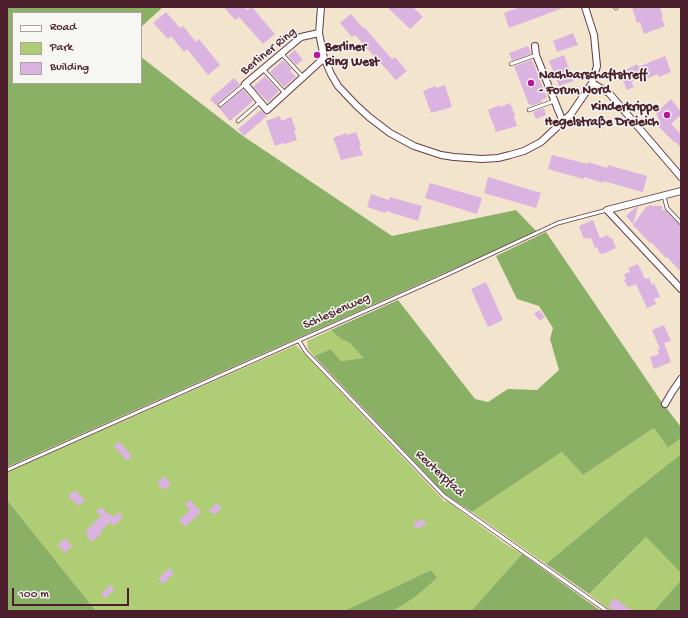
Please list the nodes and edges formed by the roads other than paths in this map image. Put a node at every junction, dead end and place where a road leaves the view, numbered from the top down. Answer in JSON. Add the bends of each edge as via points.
{"nodes":[{"id":1,"x":321,"y":7,"type":"edge"},
{"id":2,"x":585,"y":7,"type":"edge"},
{"id":3,"x":319,"y":33,"type":"junction"},
{"id":4,"x":535,"y":46,"type":"dead end"},
{"id":5,"x":281,"y":53,"type":"junction"},
{"id":6,"x":536,"y":55,"type":"junction"},
{"id":7,"x":324,"y":58,"type":"junction"},
{"id":8,"x":511,"y":64,"type":"dead end"},
{"id":9,"x":263,"y":69,"type":"junction"},
{"id":10,"x":303,"y":77,"type":"junction"},
{"id":11,"x":245,"y":84,"type":"junction"},
{"id":12,"x":592,"y":84,"type":"junction"},
{"id":13,"x":285,"y":94,"type":"junction"},
{"id":14,"x":554,"y":101,"type":"junction"},
{"id":15,"x":260,"y":102,"type":"junction"},
{"id":16,"x":220,"y":105,"type":"dead end"},
{"id":17,"x":529,"y":110,"type":"dead end"},
{"id":18,"x":238,"y":121,"type":"dead end"},
{"id":19,"x":563,"y":122,"type":"junction"},
{"id":20,"x":681,"y":176,"type":"edge"},
{"id":21,"x":681,"y":191,"type":"edge"},
{"id":22,"x":664,"y":196,"type":"junction"},
{"id":23,"x":607,"y":210,"type":"junction"},
{"id":24,"x":681,"y":223,"type":"edge"},
{"id":25,"x":681,"y":289,"type":"edge"},
{"id":26,"x":299,"y":341,"type":"junction"},
{"id":27,"x":681,"y":379,"type":"edge"},
{"id":28,"x":665,"y":404,"type":"dead end"},
{"id":29,"x":7,"y":470,"type":"edge"},
{"id":30,"x":607,"y":611,"type":"edge"}],
"edges":[{"from":1,"to":3,"type":"street","name":"Berliner Ring"},
{"from":2,"to":12,"type":"street","name":"Berliner Ring","via":[[596,50],[597,69]]},
{"from":3,"to":5,"type":"street","name":"Berliner Ring","via":[[301,37]]},
{"from":3,"to":7,"type":"street","name":"Berliner Ring"},
{"from":4,"to":6,"type":"street"},
{"from":5,"to":9,"type":"street","name":"Berliner Ring"},
{"from":5,"to":10,"type":"lane"},
{"from":6,"to":8,"type":"lane"},
{"from":6,"to":14,"type":"street"},
{"from":7,"to":10,"type":"street"},
{"from":7,"to":19,"type":"street","name":"Berliner Ring","via":[[338,86],[369,117],[390,133],[414,146],[441,154],[475,159],[510,155],[541,142]]},
{"from":9,"to":11,"type":"street","name":"Berliner Ring"},
{"from":9,"to":13,"type":"lane"},
{"from":10,"to":13,"type":"street"},
{"from":11,"to":15,"type":"street","name":"Berliner Ring"},
{"from":11,"to":16,"type":"lane"},
{"from":12,"to":19,"type":"street","name":"Berliner Ring"},
{"from":12,"to":20,"type":"street","via":[[609,93]]},
{"from":13,"to":15,"type":"street","via":[[267,110]]},
{"from":14,"to":17,"type":"lane"},
{"from":14,"to":19,"type":"street"},
{"from":15,"to":18,"type":"lane"},
{"from":21,"to":22,"type":"street","name":"Schlesienweg"},
{"from":22,"to":23,"type":"street","name":"Schlesienweg"},
{"from":22,"to":24,"type":"lane","via":[[667,208]]},
{"from":23,"to":25,"type":"street"},
{"from":23,"to":26,"type":"lane","name":"Schlesienweg","via":[[558,223]]},
{"from":26,"to":29,"type":"lane","name":"Schlesienweg"},
{"from":26,"to":30,"type":"lane","name":"Reuterpfad","via":[[306,352],[444,496]]},
{"from":27,"to":28,"type":"street"}]}
